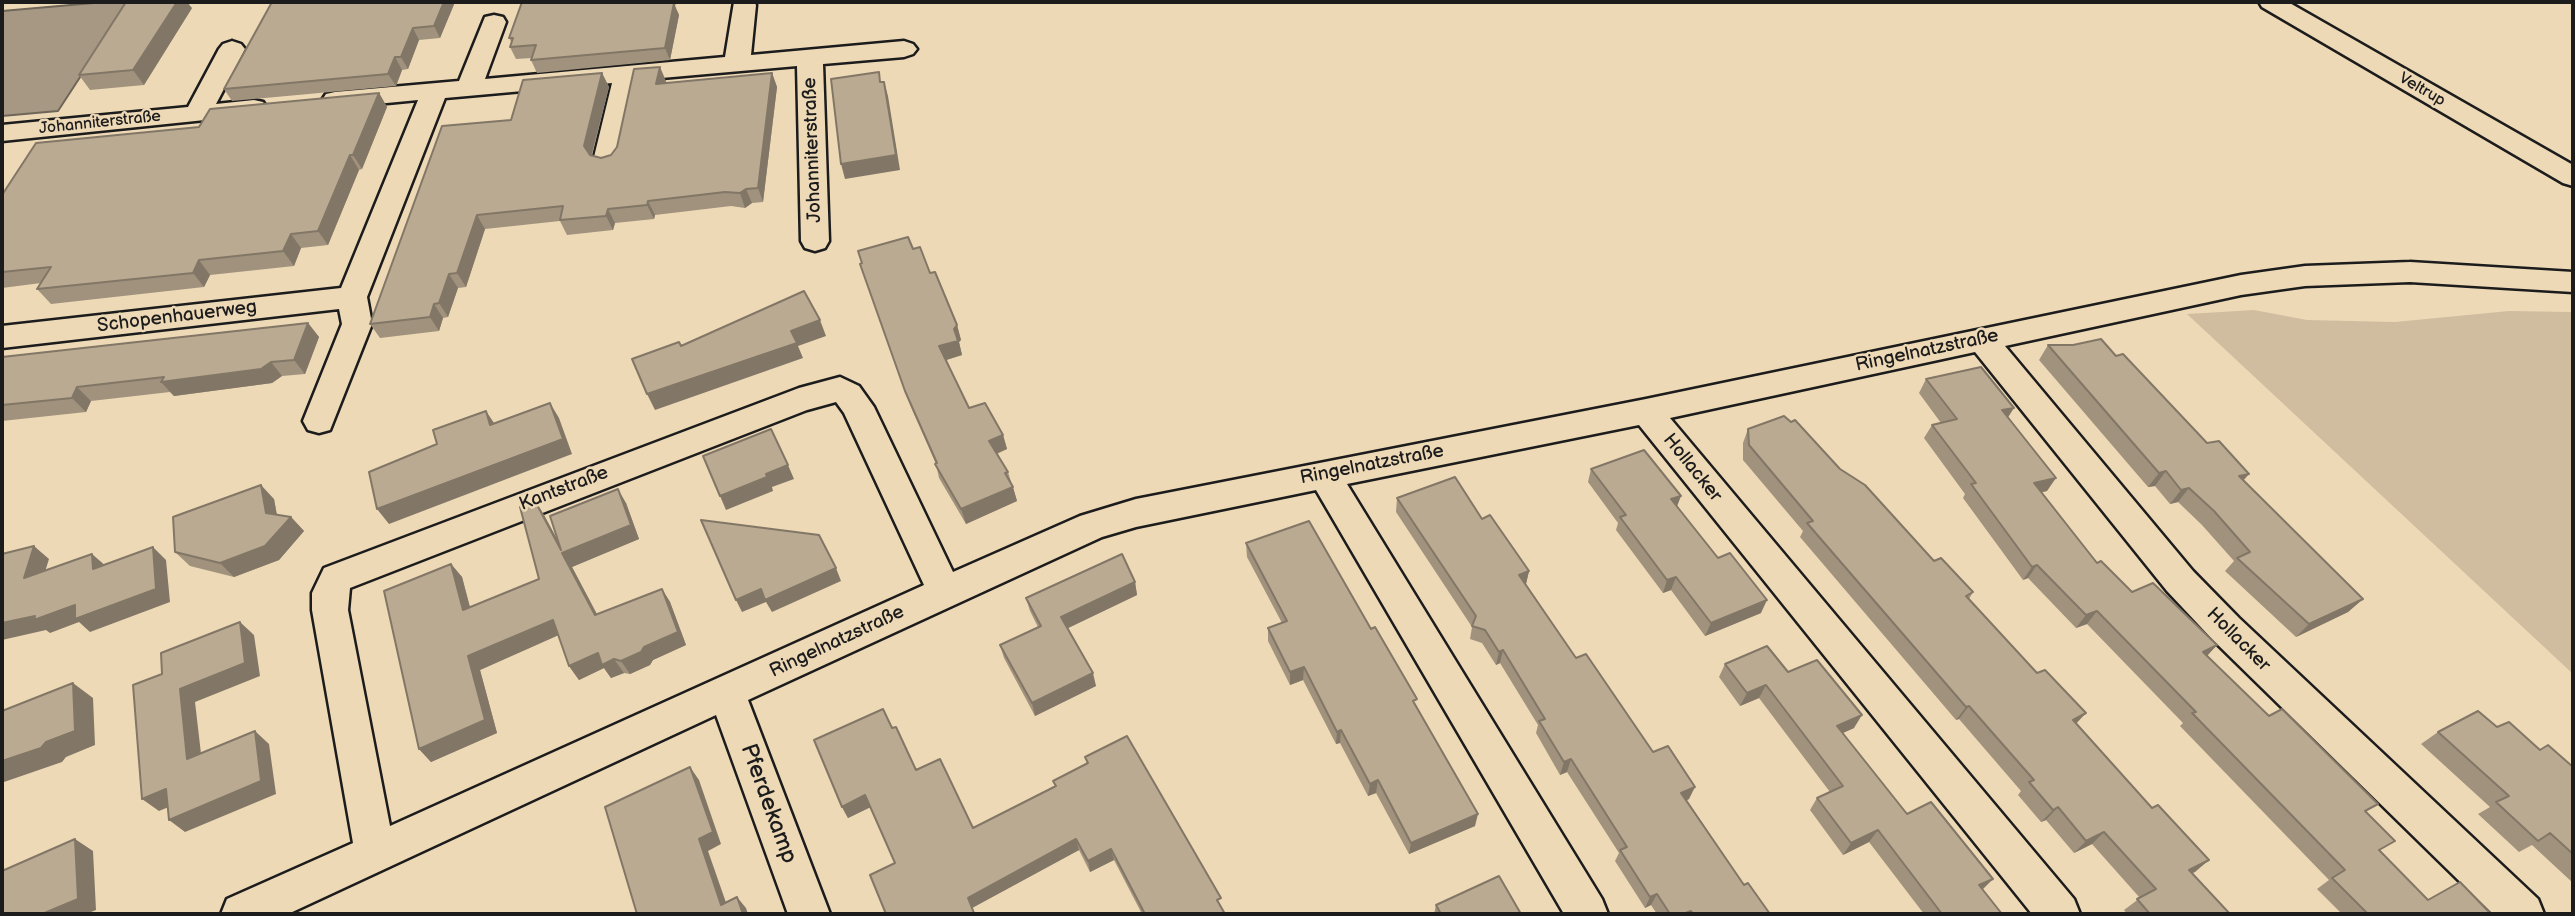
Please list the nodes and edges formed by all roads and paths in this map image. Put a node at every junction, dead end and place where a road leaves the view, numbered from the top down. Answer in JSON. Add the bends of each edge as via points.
{"nodes":[{"id":1,"x":2271,"y":2,"type":"edge"},
{"id":2,"x":744,"y":5,"type":"dead end"},
{"id":3,"x":494,"y":22,"type":"dead end"},
{"id":4,"x":232,"y":49,"type":"dead end"},
{"id":5,"x":904,"y":49,"type":"dead end"},
{"id":6,"x":810,"y":59,"type":"junction"},
{"id":7,"x":737,"y":66,"type":"junction"},
{"id":8,"x":627,"y":75,"type":"junction"},
{"id":9,"x":469,"y":88,"type":"junction"},
{"id":10,"x":435,"y":91,"type":"junction"},
{"id":11,"x":316,"y":102,"type":"edge"},
{"id":12,"x":277,"y":106,"type":"edge"},
{"id":13,"x":198,"y":113,"type":"junction"},
{"id":14,"x":10,"y":132,"type":"edge"},
{"id":15,"x":2,"y":154,"type":"edge"},
{"id":16,"x":607,"y":162,"type":"edge"},
{"id":17,"x":2573,"y":177,"type":"edge"},
{"id":18,"x":815,"y":241,"type":"dead end"},
{"id":19,"x":2573,"y":282,"type":"edge"},
{"id":20,"x":352,"y":297,"type":"junction"},
{"id":21,"x":2,"y":337,"type":"edge"},
{"id":22,"x":1982,"y":339,"type":"junction"},
{"id":23,"x":1646,"y":411,"type":"junction"},
{"id":24,"x":319,"y":421,"type":"dead end"},
{"id":25,"x":1324,"y":475,"type":"junction"},
{"id":26,"x":945,"y":592,"type":"junction"},
{"id":27,"x":727,"y":694,"type":"junction"},
{"id":28,"x":375,"y":853,"type":"junction"},
{"id":29,"x":258,"y":911,"type":"edge"},
{"id":30,"x":809,"y":914,"type":"edge"},
{"id":31,"x":1587,"y":914,"type":"edge"},
{"id":32,"x":2059,"y":914,"type":"edge"},
{"id":33,"x":2523,"y":914,"type":"edge"}],
"edges":[{"from":1,"to":17,"type":"street","name":"Veltrup"},
{"from":2,"to":7,"type":"street"},
{"from":3,"to":9,"type":"street"},
{"from":4,"to":13,"type":"street"},
{"from":5,"to":6,"type":"street","name":"Johanniterstraße"},
{"from":6,"to":7,"type":"street","name":"Johanniterstraße"},
{"from":6,"to":18,"type":"street","name":"Johanniterstraße"},
{"from":7,"to":8,"type":"street","name":"Johanniterstraße"},
{"from":8,"to":9,"type":"street","name":"Johanniterstraße"},
{"from":8,"to":16,"type":"street"},
{"from":9,"to":10,"type":"street","name":"Johanniterstraße"},
{"from":10,"to":11,"type":"street","name":"Johanniterstraße"},
{"from":10,"to":20,"type":"street"},
{"from":12,"to":13,"type":"street","name":"Johanniterstraße"},
{"from":13,"to":14,"type":"street","name":"Johanniterstraße"},
{"from":14,"to":15,"type":"street"},
{"from":19,"to":22,"type":"street","name":"Ringelnatzstraße","via":[[2410,272],[2305,276],[2193,294]]},
{"from":20,"to":21,"type":"street","name":"Schopenhauerweg"},
{"from":20,"to":24,"type":"street","via":[[357,324]]},
{"from":22,"to":23,"type":"street","name":"Ringelnatzstraße"},
{"from":22,"to":33,"type":"street","name":"Hollacker","via":[[2180,581]]},
{"from":23,"to":25,"type":"street","name":"Ringelnatzstraße"},
{"from":23,"to":32,"type":"street","name":"Hollacker"},
{"from":25,"to":26,"type":"street","name":"Ringelnatzstraße","via":[[1092,526]]},
{"from":25,"to":31,"type":"street"},
{"from":26,"to":27,"type":"street","name":"Ringelnatzstraße"},
{"from":26,"to":28,"type":"street","name":"Kantstraße","via":[[858,407],[840,389],[799,400],[344,574],[330,593],[331,610]]},
{"from":27,"to":28,"type":"street","name":"Ringelnatzstraße"},
{"from":27,"to":30,"type":"street","name":"Pferdekamp"},
{"from":28,"to":29,"type":"street","name":"Ringelnatzstraße"}]}
